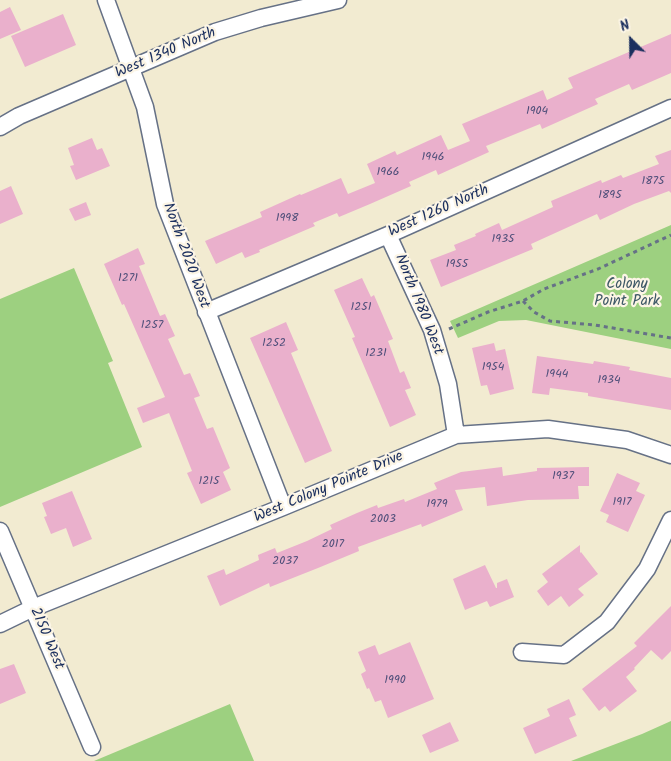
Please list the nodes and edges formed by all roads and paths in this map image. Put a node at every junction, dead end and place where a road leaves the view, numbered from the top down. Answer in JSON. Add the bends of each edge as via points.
{"nodes":[{"id":1,"x":106,"y":0,"type":"edge"},
{"id":2,"x":338,"y":0,"type":"edge"},
{"id":3,"x":131,"y":68,"type":"junction"},
{"id":4,"x":671,"y":108,"type":"edge"},
{"id":5,"x":0,"y":127,"type":"edge"},
{"id":6,"x":671,"y":234,"type":"edge"},
{"id":7,"x":388,"y":235,"type":"junction"},
{"id":8,"x":523,"y":301,"type":"junction"},
{"id":9,"x":206,"y":312,"type":"junction"},
{"id":10,"x":449,"y":329,"type":"dead end"},
{"id":11,"x":671,"y":338,"type":"edge"},
{"id":12,"x":456,"y":435,"type":"junction"},
{"id":13,"x":671,"y":455,"type":"edge"},
{"id":14,"x":283,"y":507,"type":"junction"},
{"id":15,"x":671,"y":520,"type":"edge"},
{"id":16,"x":0,"y":531,"type":"edge"},
{"id":17,"x":33,"y":608,"type":"junction"},
{"id":18,"x":0,"y":624,"type":"edge"},
{"id":19,"x":522,"y":652,"type":"dead end"},
{"id":20,"x":92,"y":747,"type":"dead end"}],
"edges":[{"from":1,"to":3,"type":"street","name":"North 2020 West"},
{"from":2,"to":3,"type":"street","name":"West 1340 North","via":[[215,32]]},
{"from":3,"to":5,"type":"street","name":"West 1340 North"},
{"from":3,"to":9,"type":"street","name":"North 2020 West","via":[[145,107],[165,204]]},
{"from":4,"to":7,"type":"street","name":"West 1260 North"},
{"from":6,"to":8,"type":"path","via":[[598,270],[544,288]]},
{"from":7,"to":9,"type":"street","name":"West 1260 North"},
{"from":7,"to":12,"type":"street","name":"North 1980 West","via":[[432,330],[448,384]]},
{"from":8,"to":10,"type":"path"},
{"from":8,"to":11,"type":"path","via":[[550,321]]},
{"from":9,"to":14,"type":"street","name":"North 2020 West"},
{"from":12,"to":13,"type":"street","name":"West Colony Pointe Drive","via":[[548,429],[627,440]]},
{"from":12,"to":14,"type":"street","name":"West Colony Pointe Drive"},
{"from":14,"to":17,"type":"street","name":"West Colony Pointe Drive"},
{"from":15,"to":19,"type":"street","via":[[647,569],[607,622],[564,656]]},
{"from":16,"to":17,"type":"street","name":"2150 West"},
{"from":17,"to":18,"type":"street","name":"West Colony Pointe Drive"},
{"from":17,"to":20,"type":"street","name":"2150 West"}]}
